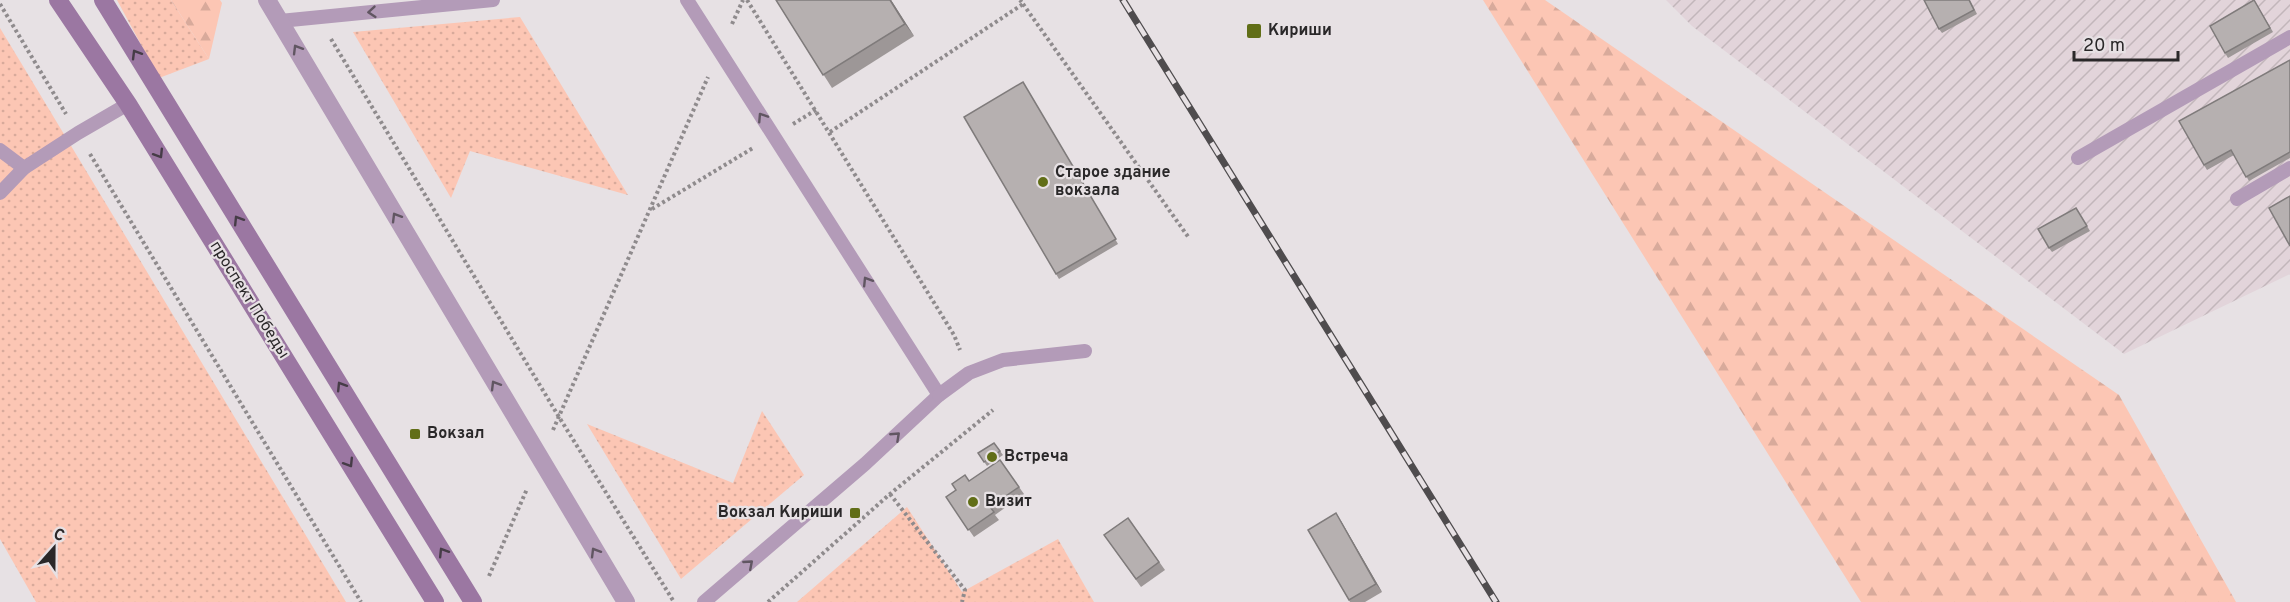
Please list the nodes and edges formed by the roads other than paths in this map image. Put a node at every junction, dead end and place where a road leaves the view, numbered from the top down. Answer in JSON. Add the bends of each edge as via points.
{"nodes":[{"id":1,"x":58,"y":0,"type":"edge"},
{"id":2,"x":103,"y":0,"type":"edge"},
{"id":3,"x":267,"y":0,"type":"edge"},
{"id":4,"x":493,"y":0,"type":"edge"},
{"id":5,"x":687,"y":0,"type":"edge"},
{"id":6,"x":280,"y":21,"type":"junction"},
{"id":7,"x":2290,"y":37,"type":"edge"},
{"id":8,"x":128,"y":104,"type":"junction"},
{"id":9,"x":0,"y":150,"type":"edge"},
{"id":10,"x":2078,"y":158,"type":"dead end"},
{"id":11,"x":24,"y":168,"type":"junction"},
{"id":12,"x":2290,"y":168,"type":"edge"},
{"id":13,"x":0,"y":194,"type":"edge"},
{"id":14,"x":2237,"y":199,"type":"dead end"},
{"id":15,"x":1085,"y":351,"type":"dead end"},
{"id":16,"x":939,"y":395,"type":"junction"},
{"id":17,"x":435,"y":602,"type":"edge"},
{"id":18,"x":473,"y":602,"type":"edge"},
{"id":19,"x":626,"y":602,"type":"edge"},
{"id":20,"x":704,"y":602,"type":"edge"}],
"edges":[{"from":1,"to":8,"type":"main road","name":"проспект Победы"},
{"from":18,"to":2,"type":"main road","name":"проспект Победы","one_way":true},
{"from":3,"to":6,"type":"street"},
{"from":4,"to":6,"type":"lane","one_way":true},
{"from":16,"to":5,"type":"lane","one_way":true},
{"from":19,"to":6,"type":"street","one_way":true},
{"from":7,"to":10,"type":"lane"},
{"from":8,"to":11,"type":"lane"},
{"from":8,"to":17,"type":"main road","name":"проспект Победы","one_way":true},
{"from":9,"to":11,"type":"lane"},
{"from":11,"to":13,"type":"lane"},
{"from":12,"to":14,"type":"lane"},
{"from":15,"to":16,"type":"lane","via":[[1003,360],[969,373]]},
{"from":20,"to":16,"type":"lane","one_way":true}]}
